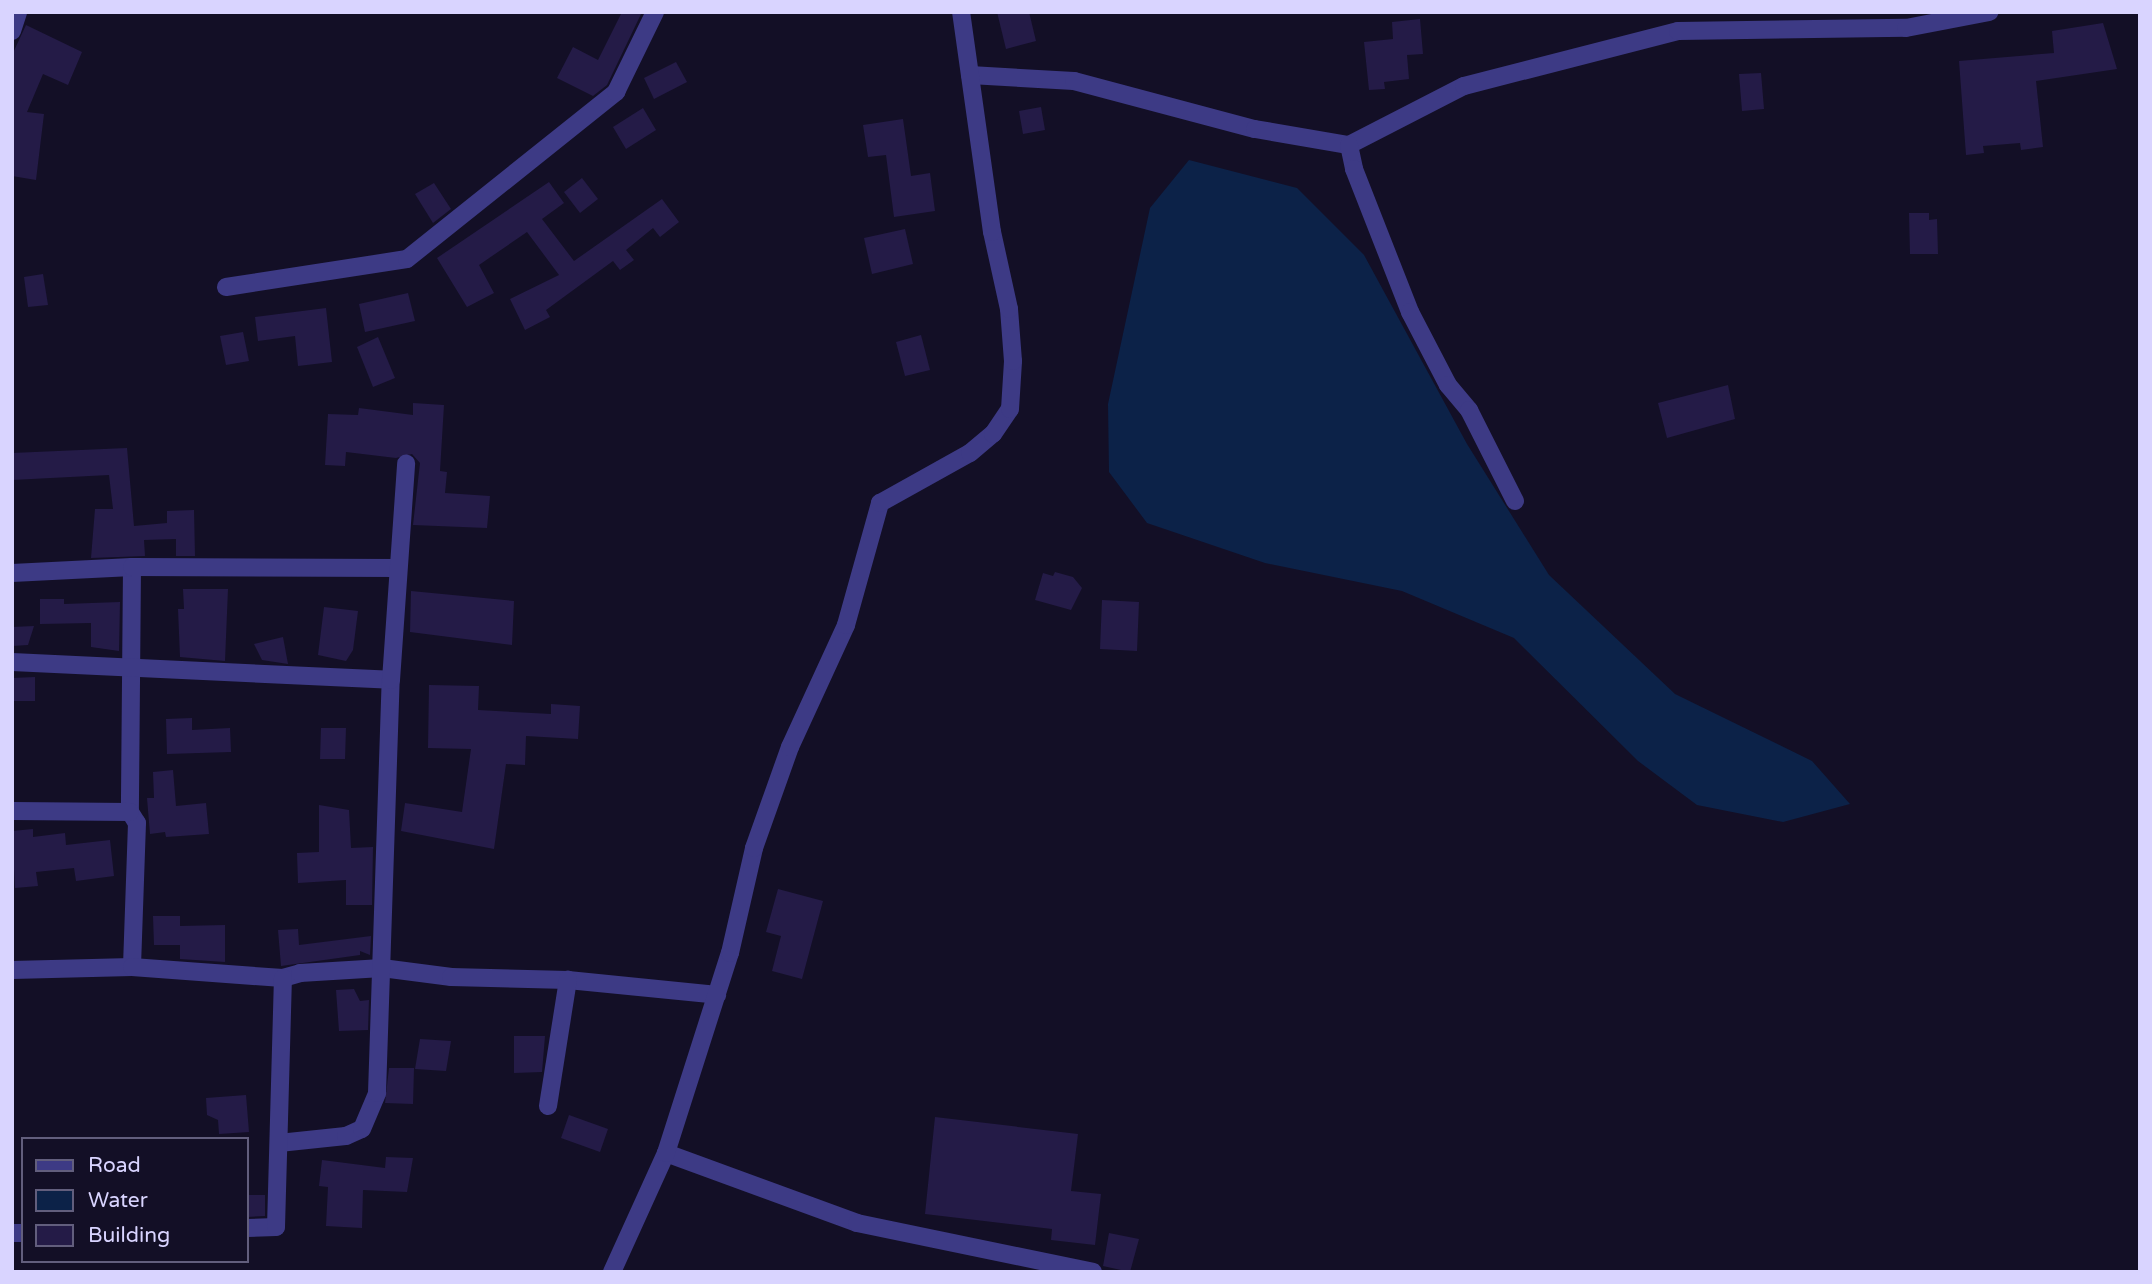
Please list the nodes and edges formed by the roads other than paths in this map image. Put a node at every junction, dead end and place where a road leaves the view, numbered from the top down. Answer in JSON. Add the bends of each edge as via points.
{"nodes":[{"id":1,"x":18,"y":12,"type":"edge"},
{"id":2,"x":654,"y":12,"type":"edge"},
{"id":3,"x":961,"y":12,"type":"edge"},
{"id":4,"x":1989,"y":12,"type":"edge"},
{"id":5,"x":12,"y":31,"type":"edge"},
{"id":6,"x":970,"y":75,"type":"junction"},
{"id":7,"x":1349,"y":145,"type":"junction"},
{"id":8,"x":226,"y":287,"type":"dead end"},
{"id":9,"x":406,"y":464,"type":"dead end"},
{"id":10,"x":1515,"y":500,"type":"dead end"},
{"id":11,"x":132,"y":567,"type":"junction"},
{"id":12,"x":398,"y":568,"type":"junction"},
{"id":13,"x":12,"y":573,"type":"edge"},
{"id":14,"x":12,"y":662,"type":"edge"},
{"id":15,"x":130,"y":667,"type":"junction"},
{"id":16,"x":391,"y":680,"type":"junction"},
{"id":17,"x":12,"y":811,"type":"edge"},
{"id":18,"x":130,"y":812,"type":"junction"},
{"id":19,"x":132,"y":967,"type":"junction"},
{"id":20,"x":382,"y":968,"type":"junction"},
{"id":21,"x":12,"y":970,"type":"edge"},
{"id":22,"x":283,"y":978,"type":"junction"},
{"id":23,"x":568,"y":980,"type":"junction"},
{"id":24,"x":717,"y":995,"type":"junction"},
{"id":25,"x":548,"y":1106,"type":"dead end"},
{"id":26,"x":279,"y":1143,"type":"junction"},
{"id":27,"x":666,"y":1153,"type":"junction"},
{"id":28,"x":248,"y":1228,"type":"edge"},
{"id":29,"x":612,"y":1272,"type":"edge"},
{"id":30,"x":1093,"y":1272,"type":"edge"}],
"edges":[{"from":1,"to":5,"type":"street"},
{"from":2,"to":8,"type":"street","via":[[615,92],[407,259]]},
{"from":3,"to":6,"type":"street"},
{"from":4,"to":7,"type":"street","via":[[1906,28],[1678,32],[1464,86]]},
{"from":6,"to":7,"type":"street","via":[[1074,81],[1255,129]]},
{"from":6,"to":24,"type":"street","via":[[992,232],[1009,309],[1010,410],[993,434],[970,453],[880,503],[846,625],[790,747],[754,848]]},
{"from":7,"to":10,"type":"street","via":[[1410,313],[1448,385],[1469,410]]},
{"from":9,"to":12,"type":"street"},
{"from":11,"to":12,"type":"street"},
{"from":11,"to":13,"type":"street"},
{"from":11,"to":15,"type":"street"},
{"from":12,"to":16,"type":"street"},
{"from":14,"to":15,"type":"street"},
{"from":15,"to":16,"type":"street"},
{"from":15,"to":18,"type":"street"},
{"from":16,"to":20,"type":"street"},
{"from":17,"to":18,"type":"street"},
{"from":18,"to":19,"type":"street","via":[[137,824]]},
{"from":19,"to":21,"type":"street"},
{"from":19,"to":22,"type":"street"},
{"from":20,"to":22,"type":"street"},
{"from":20,"to":23,"type":"street","via":[[451,977]]},
{"from":20,"to":26,"type":"street","via":[[377,1093],[370,1119],[362,1129],[346,1136]]},
{"from":22,"to":26,"type":"street"},
{"from":23,"to":24,"type":"street"},
{"from":23,"to":25,"type":"street"},
{"from":24,"to":27,"type":"street"},
{"from":26,"to":28,"type":"street","via":[[276,1227]]},
{"from":27,"to":29,"type":"street"},
{"from":27,"to":30,"type":"street","via":[[857,1223]]}]}
